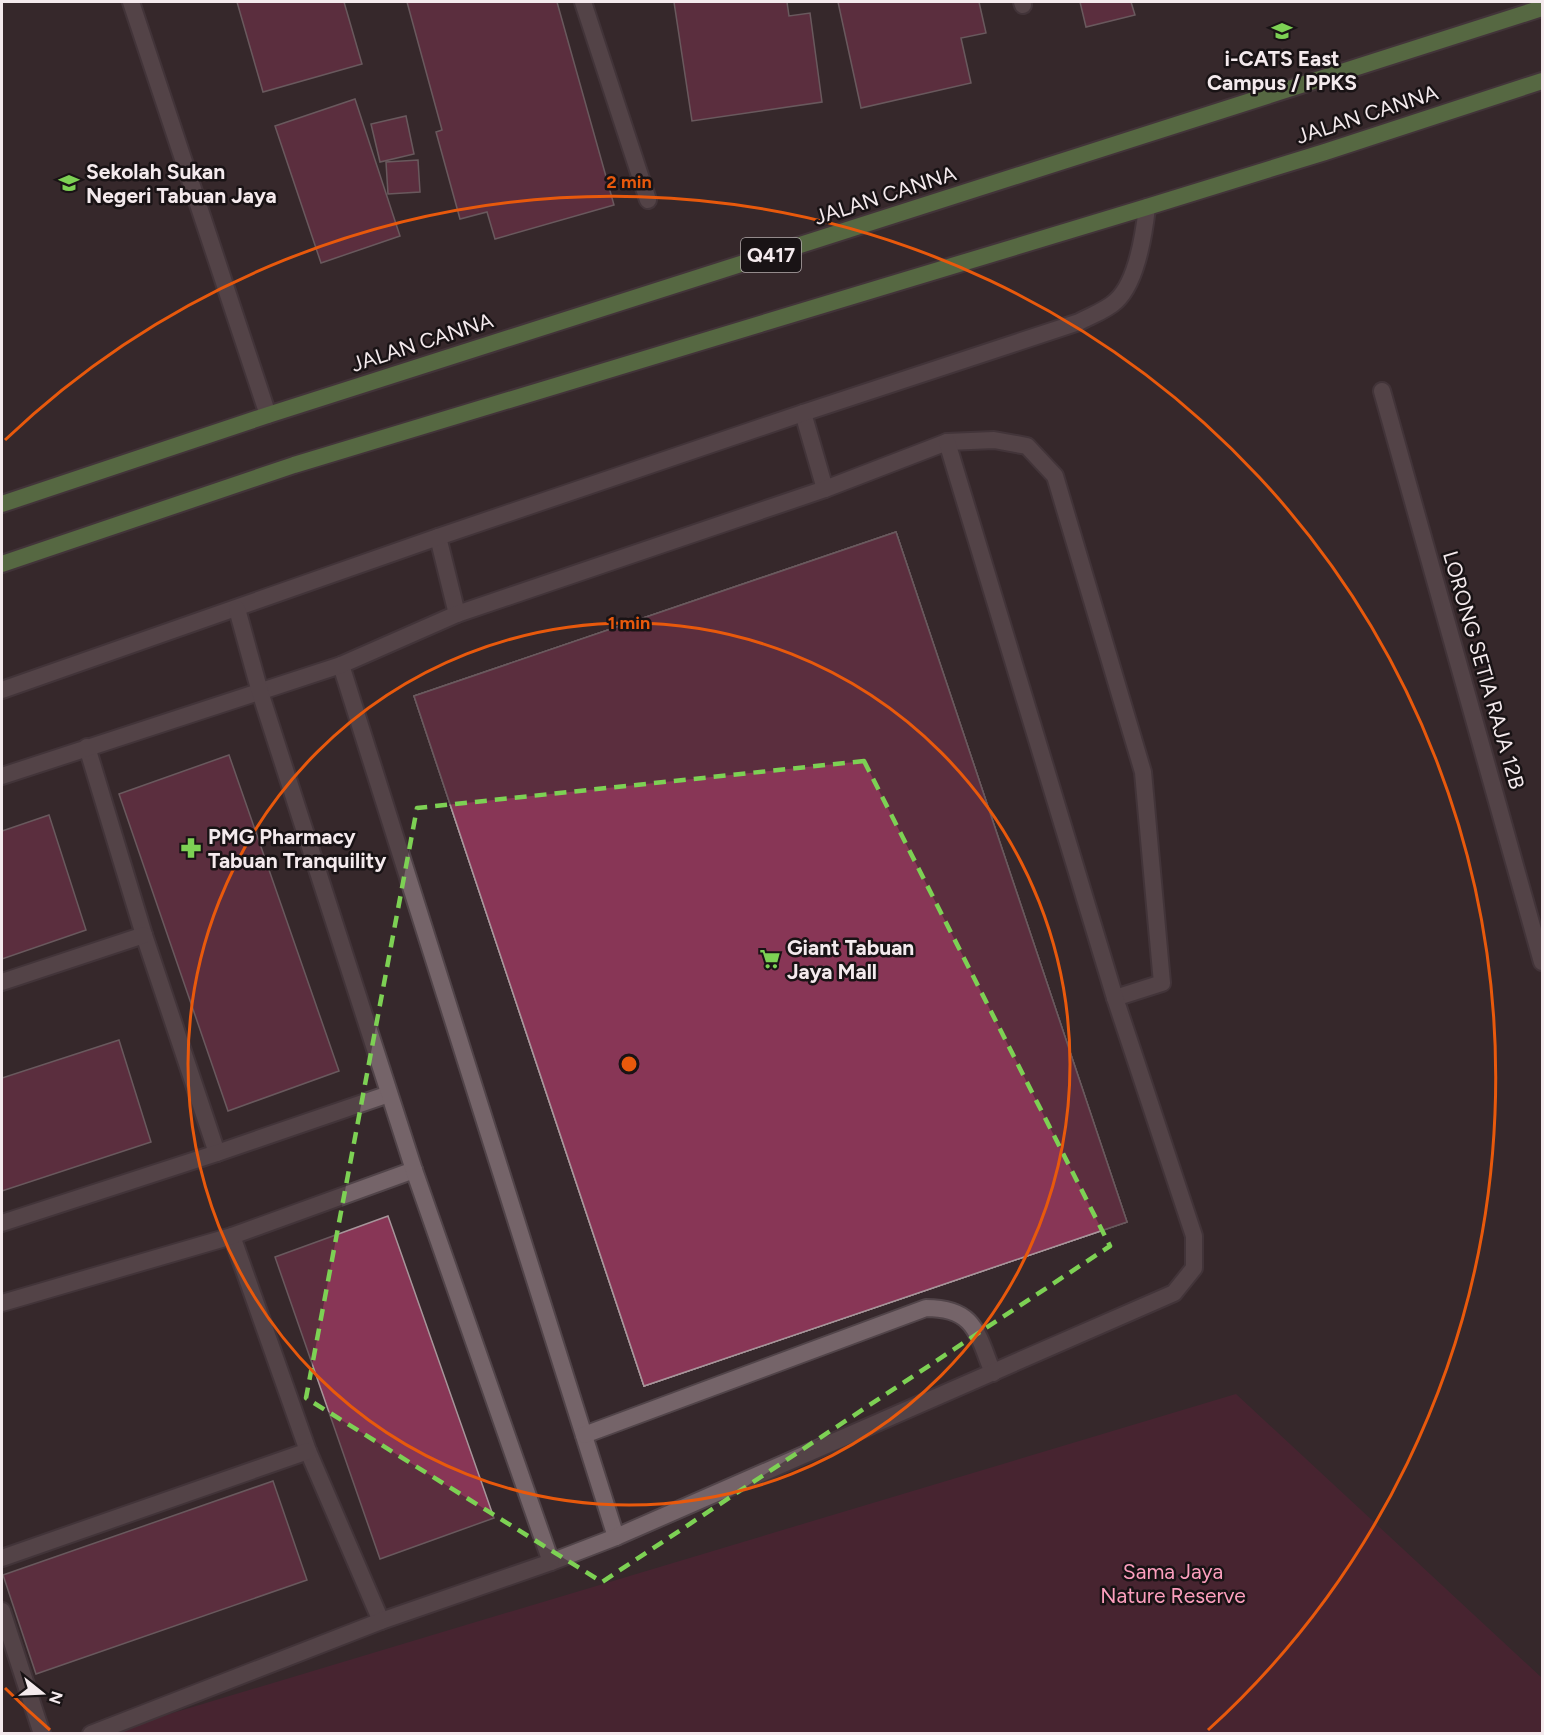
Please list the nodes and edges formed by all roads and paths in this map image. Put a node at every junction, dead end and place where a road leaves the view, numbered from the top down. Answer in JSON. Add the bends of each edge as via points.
{"nodes":[{"id":1,"x":131,"y":2,"type":"edge"},
{"id":2,"x":583,"y":2,"type":"edge"},
{"id":3,"x":1542,"y":8,"type":"edge"},
{"id":4,"x":1542,"y":81,"type":"edge"},
{"id":5,"x":648,"y":200,"type":"dead end"},
{"id":6,"x":1147,"y":207,"type":"junction"},
{"id":7,"x":1382,"y":391,"type":"dead end"},
{"id":8,"x":803,"y":413,"type":"junction"},
{"id":9,"x":268,"y":415,"type":"junction"},
{"id":10,"x":947,"y":442,"type":"junction"},
{"id":11,"x":825,"y":489,"type":"junction"},
{"id":12,"x":2,"y":504,"type":"edge"},
{"id":13,"x":438,"y":537,"type":"junction"},
{"id":14,"x":2,"y":564,"type":"edge"},
{"id":15,"x":237,"y":609,"type":"junction"},
{"id":16,"x":457,"y":614,"type":"junction"},
{"id":17,"x":341,"y":665,"type":"junction"},
{"id":18,"x":2,"y":690,"type":"edge"},
{"id":19,"x":260,"y":692,"type":"junction"},
{"id":20,"x":87,"y":747,"type":"junction"},
{"id":21,"x":2,"y":776,"type":"edge"},
{"id":22,"x":144,"y":935,"type":"junction"},
{"id":23,"x":1542,"y":962,"type":"edge"},
{"id":24,"x":2,"y":982,"type":"edge"},
{"id":25,"x":1115,"y":998,"type":"junction"},
{"id":26,"x":389,"y":1094,"type":"junction"},
{"id":27,"x":217,"y":1153,"type":"junction"},
{"id":28,"x":414,"y":1170,"type":"junction"},
{"id":29,"x":2,"y":1223,"type":"edge"},
{"id":30,"x":232,"y":1236,"type":"junction"},
{"id":31,"x":2,"y":1303,"type":"edge"},
{"id":32,"x":993,"y":1373,"type":"junction"},
{"id":33,"x":584,"y":1435,"type":"junction"},
{"id":34,"x":308,"y":1451,"type":"junction"},
{"id":35,"x":616,"y":1537,"type":"junction"},
{"id":36,"x":2,"y":1558,"type":"edge"},
{"id":37,"x":551,"y":1562,"type":"junction"},
{"id":38,"x":2,"y":1611,"type":"edge"},
{"id":39,"x":381,"y":1622,"type":"junction"},
{"id":40,"x":42,"y":1734,"type":"edge"},
{"id":41,"x":91,"y":1734,"type":"edge"}],
"edges":[{"from":1,"to":9,"type":"street"},
{"from":2,"to":5,"type":"street"},
{"from":3,"to":9,"type":"highway","name":"JALAN CANNA","number":"Q417"},
{"from":4,"to":6,"type":"highway","name":"JALAN CANNA"},
{"from":6,"to":8,"type":"street","via":[[1132,276],[1117,301],[1079,322]]},
{"from":6,"to":14,"type":"highway","name":"JALAN CANNA","via":[[294,465]]},
{"from":7,"to":23,"type":"street","name":"LORONG SETIA RAJA 12B"},
{"from":8,"to":11,"type":"street"},
{"from":8,"to":13,"type":"street"},
{"from":9,"to":12,"type":"highway","name":"JALAN CANNA","number":"Q417"},
{"from":10,"to":11,"type":"street"},
{"from":10,"to":25,"type":"street"},
{"from":10,"to":25,"type":"street","via":[[994,440],[1027,446],[1056,476],[1143,772],[1162,983]]},
{"from":11,"to":16,"type":"street"},
{"from":13,"to":15,"type":"street"},
{"from":13,"to":16,"type":"street"},
{"from":15,"to":18,"type":"street"},
{"from":15,"to":19,"type":"street"},
{"from":16,"to":17,"type":"street"},
{"from":17,"to":19,"type":"street"},
{"from":17,"to":33,"type":"street"},
{"from":19,"to":20,"type":"street"},
{"from":19,"to":26,"type":"street"},
{"from":20,"to":21,"type":"street"},
{"from":20,"to":22,"type":"street"},
{"from":22,"to":24,"type":"street"},
{"from":22,"to":27,"type":"street"},
{"from":25,"to":32,"type":"street","via":[[1194,1236],[1194,1268],[1174,1293]]},
{"from":26,"to":27,"type":"street"},
{"from":26,"to":28,"type":"street"},
{"from":27,"to":29,"type":"street"},
{"from":28,"to":30,"type":"street"},
{"from":28,"to":37,"type":"street"},
{"from":30,"to":31,"type":"street"},
{"from":30,"to":34,"type":"street"},
{"from":32,"to":33,"type":"street","via":[[973,1325],[944,1308],[926,1308]]},
{"from":32,"to":35,"type":"street"},
{"from":33,"to":35,"type":"street"},
{"from":34,"to":36,"type":"street"},
{"from":34,"to":39,"type":"street"},
{"from":35,"to":37,"type":"street"},
{"from":37,"to":39,"type":"street"},
{"from":38,"to":40,"type":"street"},
{"from":39,"to":41,"type":"street"}]}
